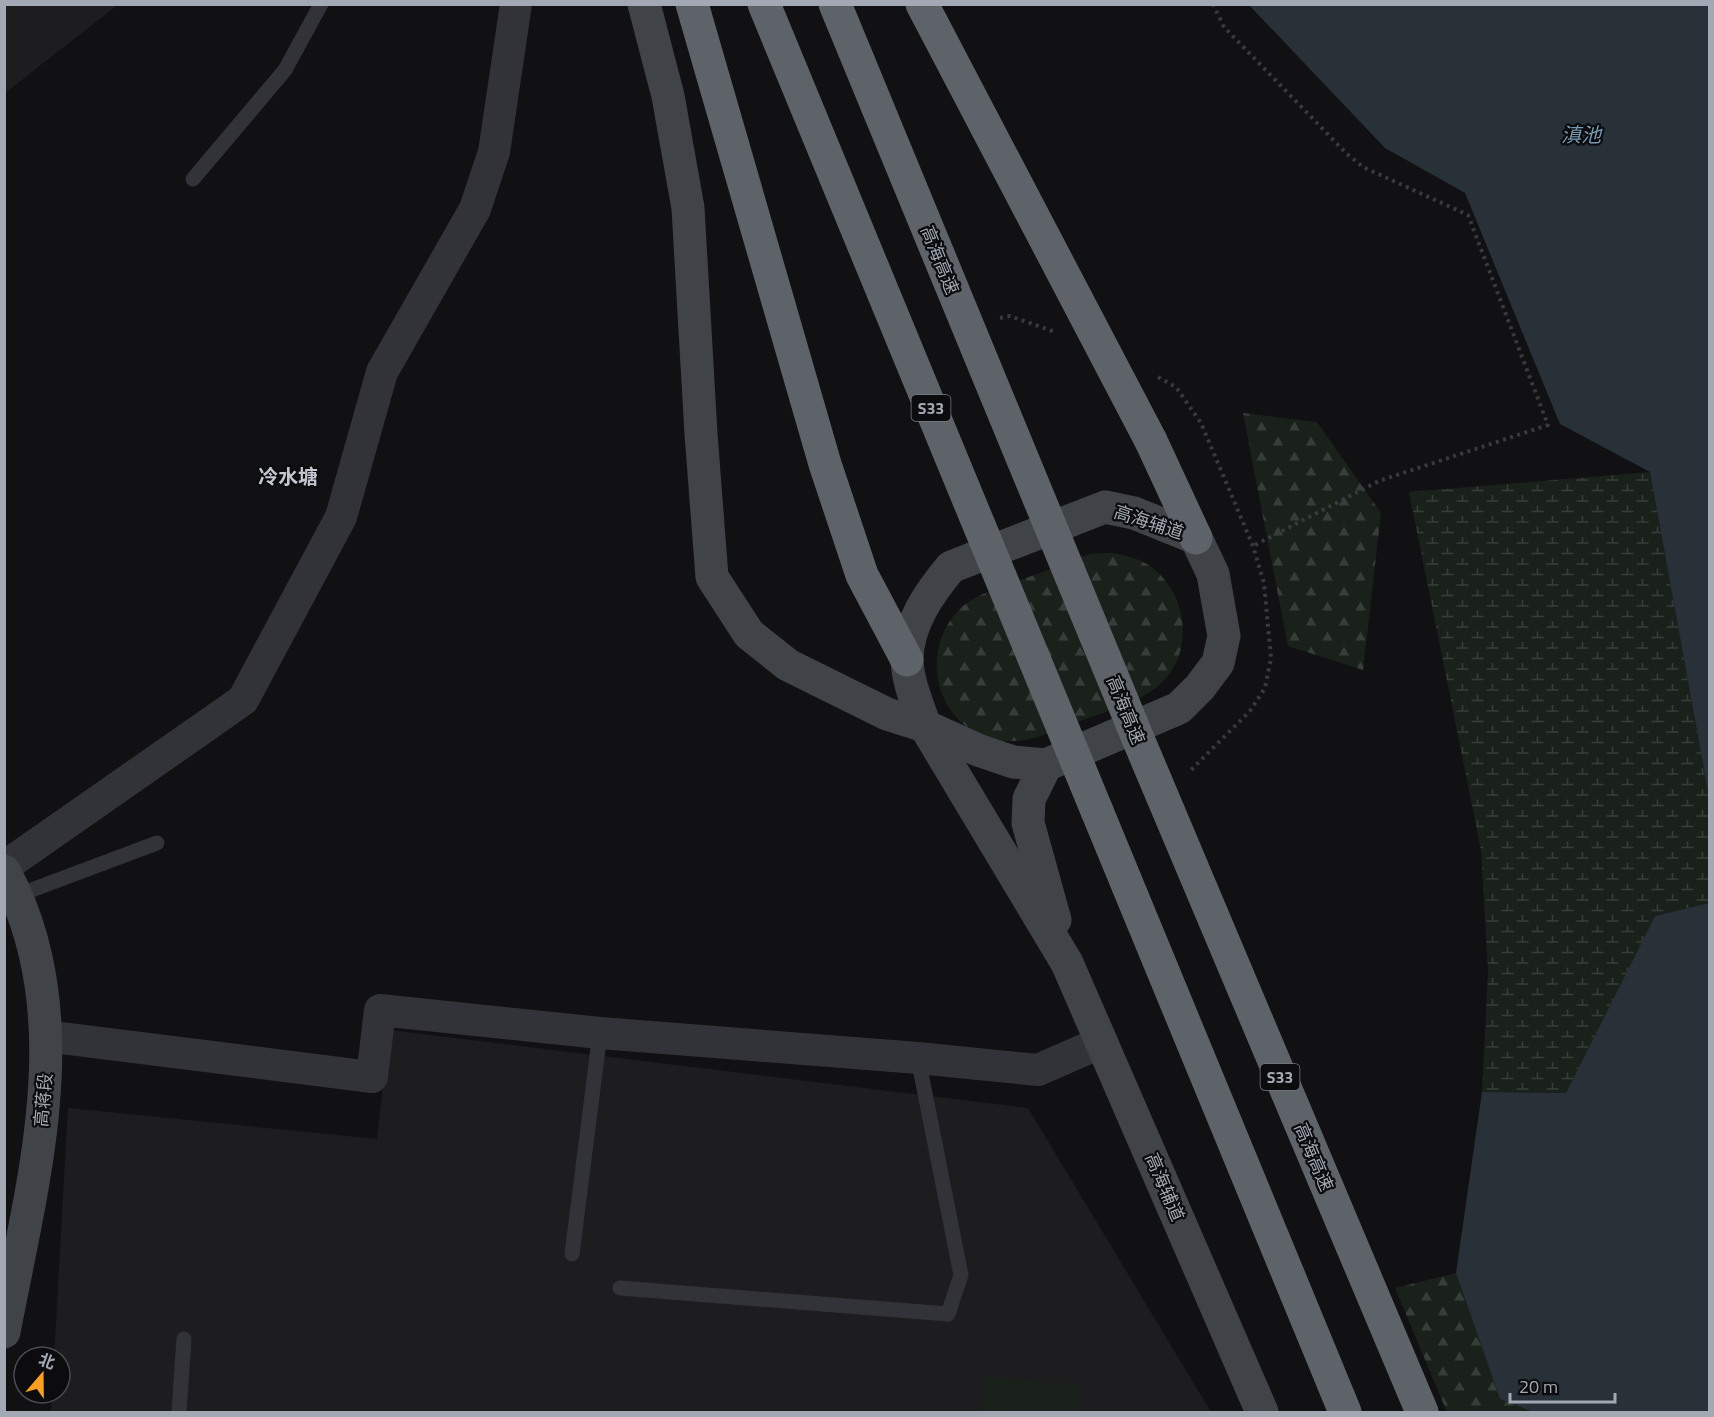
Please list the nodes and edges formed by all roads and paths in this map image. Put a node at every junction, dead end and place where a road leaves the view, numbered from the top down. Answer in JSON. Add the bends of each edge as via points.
{"nodes":[{"id":1,"x":321,"y":4,"type":"edge"},
{"id":2,"x":516,"y":4,"type":"edge"},
{"id":3,"x":644,"y":4,"type":"edge"},
{"id":4,"x":692,"y":4,"type":"edge"},
{"id":5,"x":764,"y":4,"type":"edge"},
{"id":6,"x":835,"y":4,"type":"edge"},
{"id":7,"x":922,"y":4,"type":"edge"},
{"id":8,"x":1213,"y":4,"type":"edge"},
{"id":9,"x":193,"y":178,"type":"dead end"},
{"id":10,"x":1196,"y":538,"type":"junction"},
{"id":11,"x":1253,"y":546,"type":"dead end"},
{"id":12,"x":907,"y":660,"type":"junction"},
{"id":13,"x":926,"y":726,"type":"junction"},
{"id":14,"x":1046,"y":765,"type":"junction"},
{"id":15,"x":157,"y":843,"type":"dead end"},
{"id":16,"x":8,"y":884,"type":"edge"},
{"id":17,"x":1067,"y":963,"type":"junction"},
{"id":18,"x":600,"y":1033,"type":"junction"},
{"id":19,"x":46,"y":1036,"type":"junction"},
{"id":20,"x":1102,"y":1042,"type":"junction"},
{"id":21,"x":918,"y":1058,"type":"junction"},
{"id":22,"x":572,"y":1254,"type":"dead end"},
{"id":23,"x":620,"y":1288,"type":"dead end"},
{"id":24,"x":8,"y":1290,"type":"edge"},
{"id":25,"x":4,"y":1332,"type":"edge"},
{"id":26,"x":184,"y":1339,"type":"dead end"},
{"id":27,"x":179,"y":1413,"type":"edge"},
{"id":28,"x":1262,"y":1413,"type":"edge"},
{"id":29,"x":1345,"y":1413,"type":"edge"},
{"id":30,"x":1422,"y":1413,"type":"edge"}],
"edges":[{"from":1,"to":9,"type":"lane","via":[[285,70]]},
{"from":2,"to":16,"type":"street","via":[[494,152],[475,208],[382,372],[341,517],[243,700]]},
{"from":3,"to":13,"type":"main road","via":[[668,96],[688,208],[712,577],[749,634],[788,665],[887,714]]},
{"from":4,"to":12,"type":"highway","via":[[825,464],[862,575]]},
{"from":5,"to":29,"type":"highway","number":"S33","bridge":true},
{"from":6,"to":30,"type":"highway","name":"高海高速","number":"S33","bridge":true,"via":[[1134,730]]},
{"from":7,"to":10,"type":"highway","bridge":true,"via":[[1151,441]]},
{"from":8,"to":11,"type":"path","via":[[1224,27],[1347,154],[1363,167],[1468,215],[1548,426],[1379,481]]},
{"from":10,"to":12,"type":"main road","name":"高海辅道","via":[[1134,513],[1105,507],[951,567],[920,613],[910,635]]},
{"from":10,"to":14,"type":"main road","name":"高海辅道","via":[[1213,574],[1221,607],[1224,636],[1218,663],[1179,708]]},
{"from":12,"to":13,"type":"main road","name":"高海辅道"},
{"from":13,"to":14,"type":"main road","name":"高海辅道","via":[[1013,762]]},
{"from":13,"to":17,"type":"main road","name":"高海辅道"},
{"from":14,"to":17,"type":"main road","name":"高海辅道","via":[[1029,799],[1028,823]]},
{"from":15,"to":16,"type":"lane"},
{"from":16,"to":19,"type":"main road","name":"高蒋段","via":[[36,955]]},
{"from":17,"to":20,"type":"main road","name":"高海辅道"},
{"from":18,"to":19,"type":"street","via":[[380,1011],[372,1077]]},
{"from":18,"to":21,"type":"street"},
{"from":18,"to":22,"type":"lane"},
{"from":19,"to":24,"type":"main road","name":"高蒋段","via":[[42,1123]]},
{"from":20,"to":21,"type":"street","via":[[1038,1070]]},
{"from":20,"to":28,"type":"main road","name":"高海辅道"},
{"from":21,"to":23,"type":"lane","via":[[961,1275],[948,1314]]},
{"from":24,"to":25,"type":"main road","name":"高蒋段"},
{"from":26,"to":27,"type":"lane"}]}
